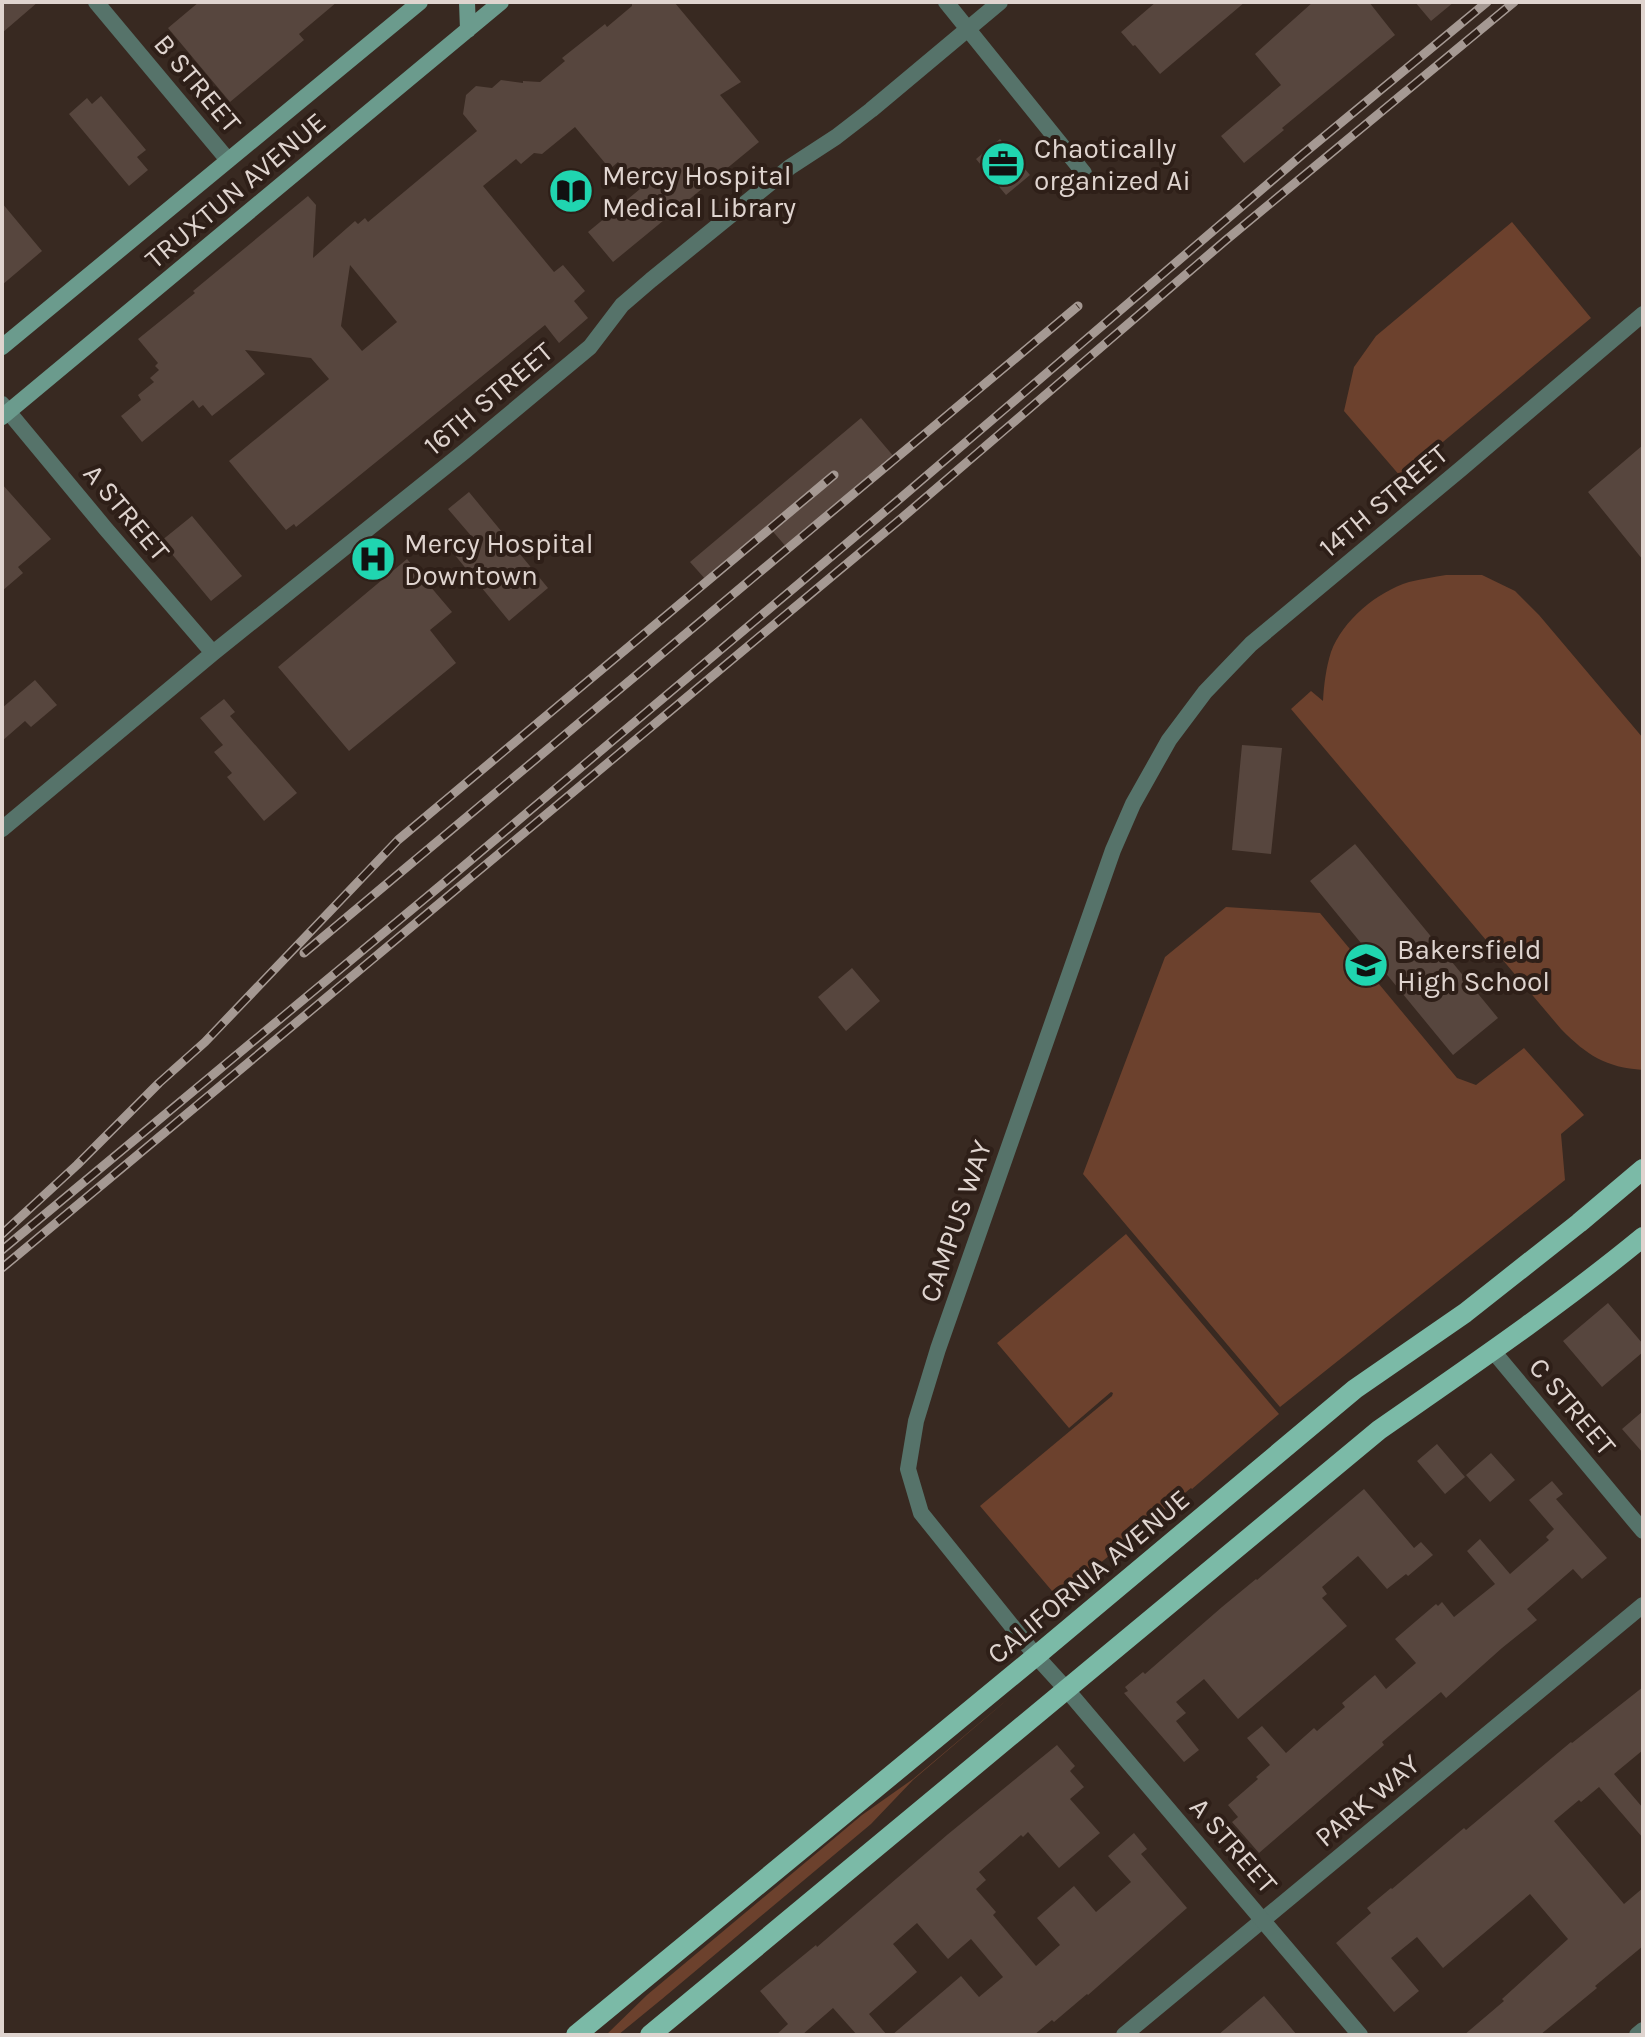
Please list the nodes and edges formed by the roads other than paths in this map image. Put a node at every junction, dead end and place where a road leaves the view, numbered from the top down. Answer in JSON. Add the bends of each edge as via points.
{"nodes":[{"id":1,"x":96,"y":2,"type":"edge"},
{"id":2,"x":420,"y":2,"type":"edge"},
{"id":3,"x":467,"y":2,"type":"edge"},
{"id":4,"x":501,"y":2,"type":"edge"},
{"id":5,"x":946,"y":2,"type":"edge"},
{"id":6,"x":1000,"y":2,"type":"edge"},
{"id":7,"x":468,"y":30,"type":"junction"},
{"id":8,"x":968,"y":30,"type":"junction"},
{"id":9,"x":228,"y":160,"type":"junction"},
{"id":10,"x":1084,"y":173,"type":"dead end"},
{"id":11,"x":1643,"y":314,"type":"edge"},
{"id":12,"x":2,"y":347,"type":"edge"},
{"id":13,"x":4,"y":411,"type":"edge"},
{"id":14,"x":213,"y":653,"type":"junction"},
{"id":15,"x":1169,"y":740,"type":"joint"},
{"id":16,"x":2,"y":829,"type":"edge"},
{"id":17,"x":1643,"y":1169,"type":"edge"},
{"id":18,"x":1643,"y":1237,"type":"edge"},
{"id":19,"x":1493,"y":1351,"type":"junction"},
{"id":20,"x":1643,"y":1531,"type":"edge"},
{"id":21,"x":1643,"y":1605,"type":"edge"},
{"id":22,"x":1036,"y":1656,"type":"junction"},
{"id":23,"x":1067,"y":1690,"type":"junction"},
{"id":24,"x":1264,"y":1920,"type":"junction"},
{"id":25,"x":1643,"y":2030,"type":"edge"},
{"id":26,"x":576,"y":2035,"type":"edge"},
{"id":27,"x":650,"y":2035,"type":"edge"},
{"id":28,"x":1124,"y":2035,"type":"edge"},
{"id":29,"x":1360,"y":2035,"type":"edge"},
{"id":30,"x":1637,"y":2035,"type":"edge"}],
"edges":[{"from":1,"to":9,"type":"street","name":"B STREET"},
{"from":2,"to":9,"type":"main road","name":"TRUXTUN AVENUE"},
{"from":3,"to":7,"type":"main road"},
{"from":4,"to":7,"type":"main road","name":"TRUXTUN AVENUE"},
{"from":5,"to":8,"type":"street"},
{"from":6,"to":8,"type":"street","name":"16TH STREET"},
{"from":7,"to":13,"type":"main road","name":"TRUXTUN AVENUE"},
{"from":8,"to":10,"type":"street"},
{"from":8,"to":14,"type":"street","name":"16TH STREET","via":[[662,271],[622,305],[590,347]]},
{"from":9,"to":12,"type":"main road","name":"TRUXTUN AVENUE"},
{"from":11,"to":15,"type":"street","name":"14TH STREET","via":[[1251,644]]},
{"from":13,"to":14,"type":"street","name":"A STREET"},
{"from":14,"to":16,"type":"street","name":"16TH STREET"},
{"from":15,"to":22,"type":"street","name":"CAMPUS WAY","via":[[1113,850],[938,1349],[908,1469],[921,1513]]},
{"from":17,"to":22,"type":"main road","name":"CALIFORNIA AVENUE","via":[[1465,1313],[1355,1389]]},
{"from":18,"to":19,"type":"main road"},
{"from":19,"to":20,"type":"street","name":"C STREET"},
{"from":19,"to":23,"type":"main road","via":[[1379,1430]]},
{"from":21,"to":24,"type":"street","name":"PARK WAY"},
{"from":22,"to":23,"type":"street","name":"CAMPUS WAY"},
{"from":22,"to":26,"type":"main road","name":"CALIFORNIA AVENUE"},
{"from":23,"to":24,"type":"street","name":"A STREET"},
{"from":23,"to":27,"type":"main road"},
{"from":24,"to":28,"type":"street","name":"PARK WAY"},
{"from":24,"to":29,"type":"street","name":"A STREET"},
{"from":25,"to":30,"type":"street"}]}
